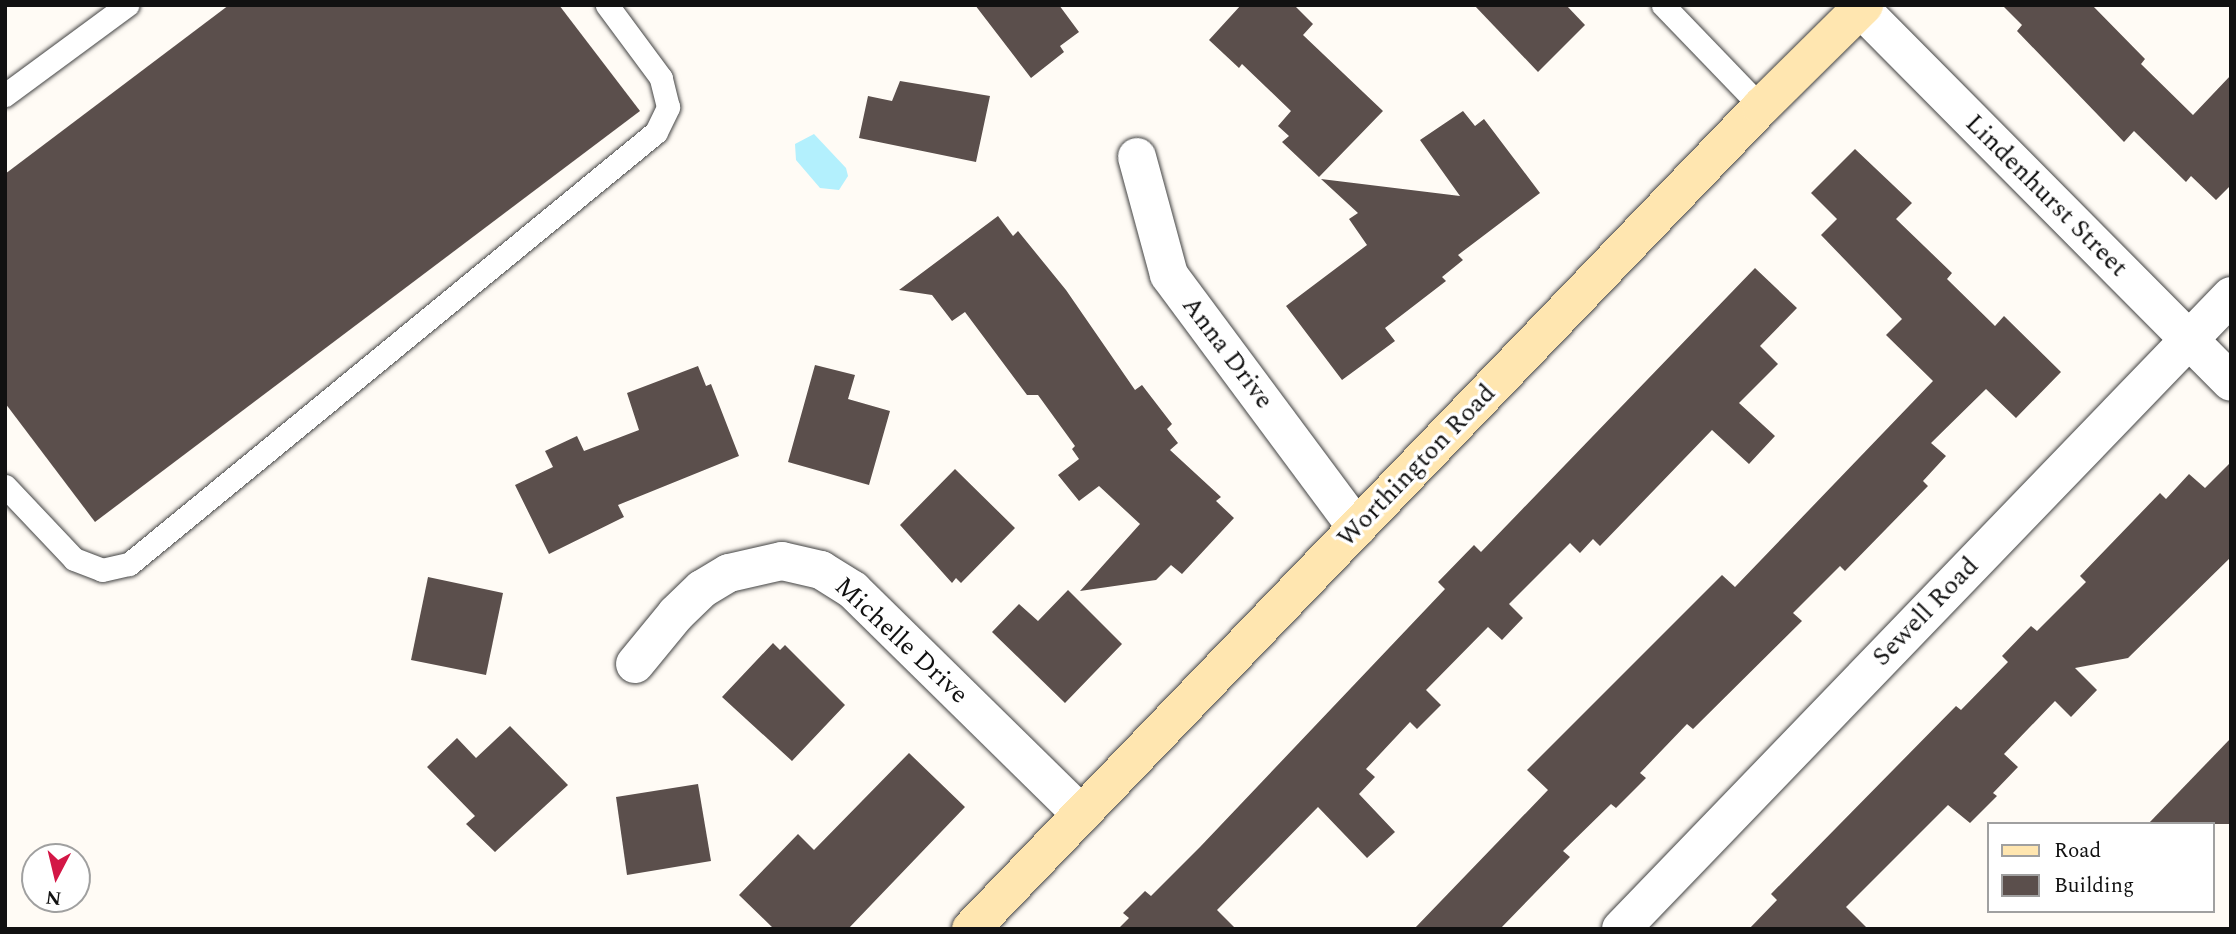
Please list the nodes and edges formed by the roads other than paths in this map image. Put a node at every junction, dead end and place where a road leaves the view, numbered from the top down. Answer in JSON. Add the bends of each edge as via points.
{"nodes":[{"id":1,"x":127,"y":5,"type":"edge"},
{"id":2,"x":607,"y":5,"type":"edge"},
{"id":3,"x":1663,"y":5,"type":"edge"},
{"id":4,"x":1863,"y":7,"type":"edge"},
{"id":5,"x":5,"y":95,"type":"edge"},
{"id":6,"x":1761,"y":107,"type":"junction"},
{"id":7,"x":1138,"y":157,"type":"dead end"},
{"id":8,"x":2231,"y":296,"type":"edge"},
{"id":9,"x":2189,"y":340,"type":"junction"},
{"id":10,"x":2231,"y":382,"type":"edge"},
{"id":11,"x":5,"y":486,"type":"edge"},
{"id":12,"x":1357,"y":528,"type":"junction"},
{"id":13,"x":635,"y":664,"type":"dead end"},
{"id":14,"x":1081,"y":814,"type":"junction"},
{"id":15,"x":971,"y":929,"type":"edge"},
{"id":16,"x":1621,"y":929,"type":"edge"}],
"edges":[{"from":1,"to":5,"type":"lane"},
{"from":2,"to":11,"type":"lane","via":[[661,78],[668,107],[656,132],[129,564],[102,570],[74,559]]},
{"from":3,"to":6,"type":"lane"},
{"from":4,"to":6,"type":"street","name":"Worthington Road"},
{"from":4,"to":9,"type":"street","name":"Lindenhurst Street"},
{"from":6,"to":12,"type":"street","name":"Worthington Road"},
{"from":7,"to":12,"type":"street","name":"Anna Drive","via":[[1169,275]]},
{"from":8,"to":9,"type":"street","name":"Sewell Road"},
{"from":9,"to":10,"type":"street","name":"Lindenhurst Street"},
{"from":9,"to":16,"type":"street","name":"Sewell Road"},
{"from":12,"to":14,"type":"street","name":"Worthington Road"},
{"from":13,"to":14,"type":"street","name":"Michelle Drive","via":[[676,614],[729,573],[782,561],[821,570],[853,590]]},
{"from":14,"to":15,"type":"street","name":"Worthington Road"}]}
